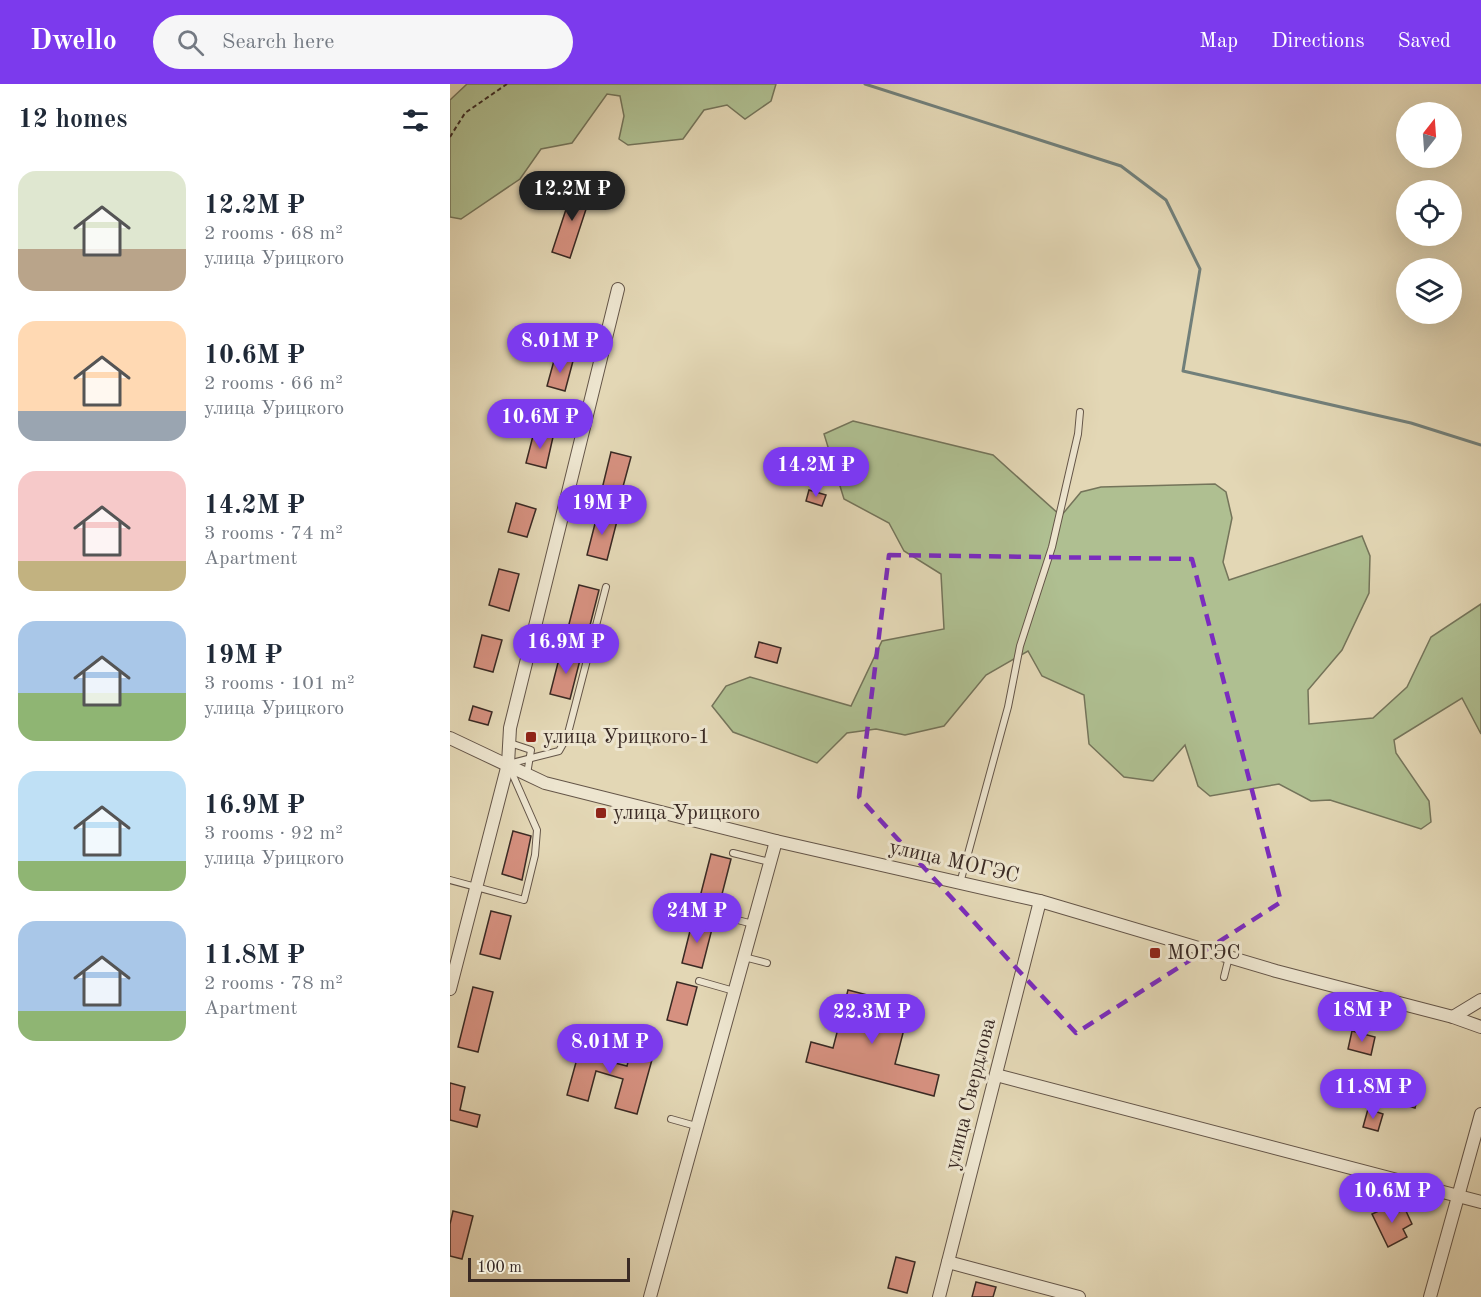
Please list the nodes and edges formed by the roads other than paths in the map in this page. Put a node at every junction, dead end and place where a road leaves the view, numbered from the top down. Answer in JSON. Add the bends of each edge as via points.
{"nodes":[{"id":1,"x":618,"y":288,"type":"dead end"},
{"id":2,"x":1080,"y":412,"type":"dead end"},
{"id":3,"x":606,"y":587,"type":"dead end"},
{"id":4,"x":451,"y":741,"type":"edge"},
{"id":5,"x":509,"y":742,"type":"junction"},
{"id":6,"x":530,"y":759,"type":"junction"},
{"id":7,"x":508,"y":764,"type":"junction"},
{"id":8,"x":527,"y":774,"type":"junction"},
{"id":9,"x":776,"y":841,"type":"junction"},
{"id":10,"x":733,"y":853,"type":"dead end"},
{"id":11,"x":770,"y":862,"type":"junction"},
{"id":12,"x":450,"y":880,"type":"edge"},
{"id":13,"x":960,"y":884,"type":"junction"},
{"id":14,"x":476,"y":888,"type":"junction"},
{"id":15,"x":1040,"y":902,"type":"junction"},
{"id":16,"x":703,"y":911,"type":"dead end"},
{"id":17,"x":753,"y":924,"type":"junction"},
{"id":18,"x":744,"y":957,"type":"junction"},
{"id":19,"x":1229,"y":957,"type":"junction"},
{"id":20,"x":767,"y":963,"type":"dead end"},
{"id":21,"x":1224,"y":977,"type":"dead end"},
{"id":22,"x":699,"y":981,"type":"dead end"},
{"id":23,"x":450,"y":989,"type":"edge"},
{"id":24,"x":734,"y":991,"type":"junction"},
{"id":25,"x":1481,"y":1000,"type":"edge"},
{"id":26,"x":1453,"y":1017,"type":"junction"},
{"id":27,"x":1481,"y":1027,"type":"edge"},
{"id":28,"x":996,"y":1075,"type":"junction"},
{"id":29,"x":1481,"y":1114,"type":"edge"},
{"id":30,"x":671,"y":1119,"type":"dead end"},
{"id":31,"x":696,"y":1126,"type":"junction"},
{"id":32,"x":1457,"y":1196,"type":"junction"},
{"id":33,"x":1481,"y":1203,"type":"edge"},
{"id":34,"x":948,"y":1262,"type":"junction"},
{"id":35,"x":650,"y":1297,"type":"edge"},
{"id":36,"x":939,"y":1297,"type":"edge"},
{"id":37,"x":1079,"y":1297,"type":"edge"},
{"id":38,"x":1430,"y":1297,"type":"edge"}],
"edges":[{"from":1,"to":5,"type":"street"},
{"from":2,"to":13,"type":"lane","via":[[1052,547],[1020,646],[1008,707]]},
{"from":3,"to":6,"type":"lane","via":[[567,737],[559,751]]},
{"from":4,"to":7,"type":"street","name":"улица МОГЭС"},
{"from":5,"to":6,"type":"lane","via":[[531,750]]},
{"from":5,"to":7,"type":"street"},
{"from":6,"to":7,"type":"lane"},
{"from":6,"to":8,"type":"lane"},
{"from":7,"to":8,"type":"street","name":"улица МОГЭС"},
{"from":7,"to":14,"type":"street"},
{"from":7,"to":14,"type":"lane","via":[[537,830],[524,900]]},
{"from":8,"to":9,"type":"street","name":"улица МОГЭС","via":[[545,783]]},
{"from":9,"to":11,"type":"street"},
{"from":9,"to":13,"type":"street","name":"улица МОГЭС"},
{"from":10,"to":11,"type":"lane"},
{"from":11,"to":17,"type":"street"},
{"from":12,"to":14,"type":"lane"},
{"from":13,"to":15,"type":"street","name":"улица МОГЭС"},
{"from":14,"to":23,"type":"street"},
{"from":15,"to":19,"type":"street","name":"улица МОГЭС"},
{"from":15,"to":28,"type":"street","name":"улица Свердлова"},
{"from":16,"to":17,"type":"lane"},
{"from":17,"to":18,"type":"street"},
{"from":18,"to":20,"type":"lane"},
{"from":18,"to":24,"type":"street"},
{"from":19,"to":21,"type":"lane"},
{"from":19,"to":26,"type":"street","name":"улица МОГЭС"},
{"from":22,"to":24,"type":"lane"},
{"from":24,"to":31,"type":"street"},
{"from":25,"to":26,"type":"street"},
{"from":26,"to":27,"type":"street","name":"улица МОГЭС"},
{"from":28,"to":32,"type":"street"},
{"from":28,"to":34,"type":"street","name":"улица Свердлова"},
{"from":29,"to":32,"type":"street"},
{"from":30,"to":31,"type":"lane"},
{"from":31,"to":35,"type":"street"},
{"from":32,"to":33,"type":"street"},
{"from":32,"to":38,"type":"street"},
{"from":34,"to":36,"type":"street","name":"улица Свердлова"},
{"from":34,"to":37,"type":"street"}]}
